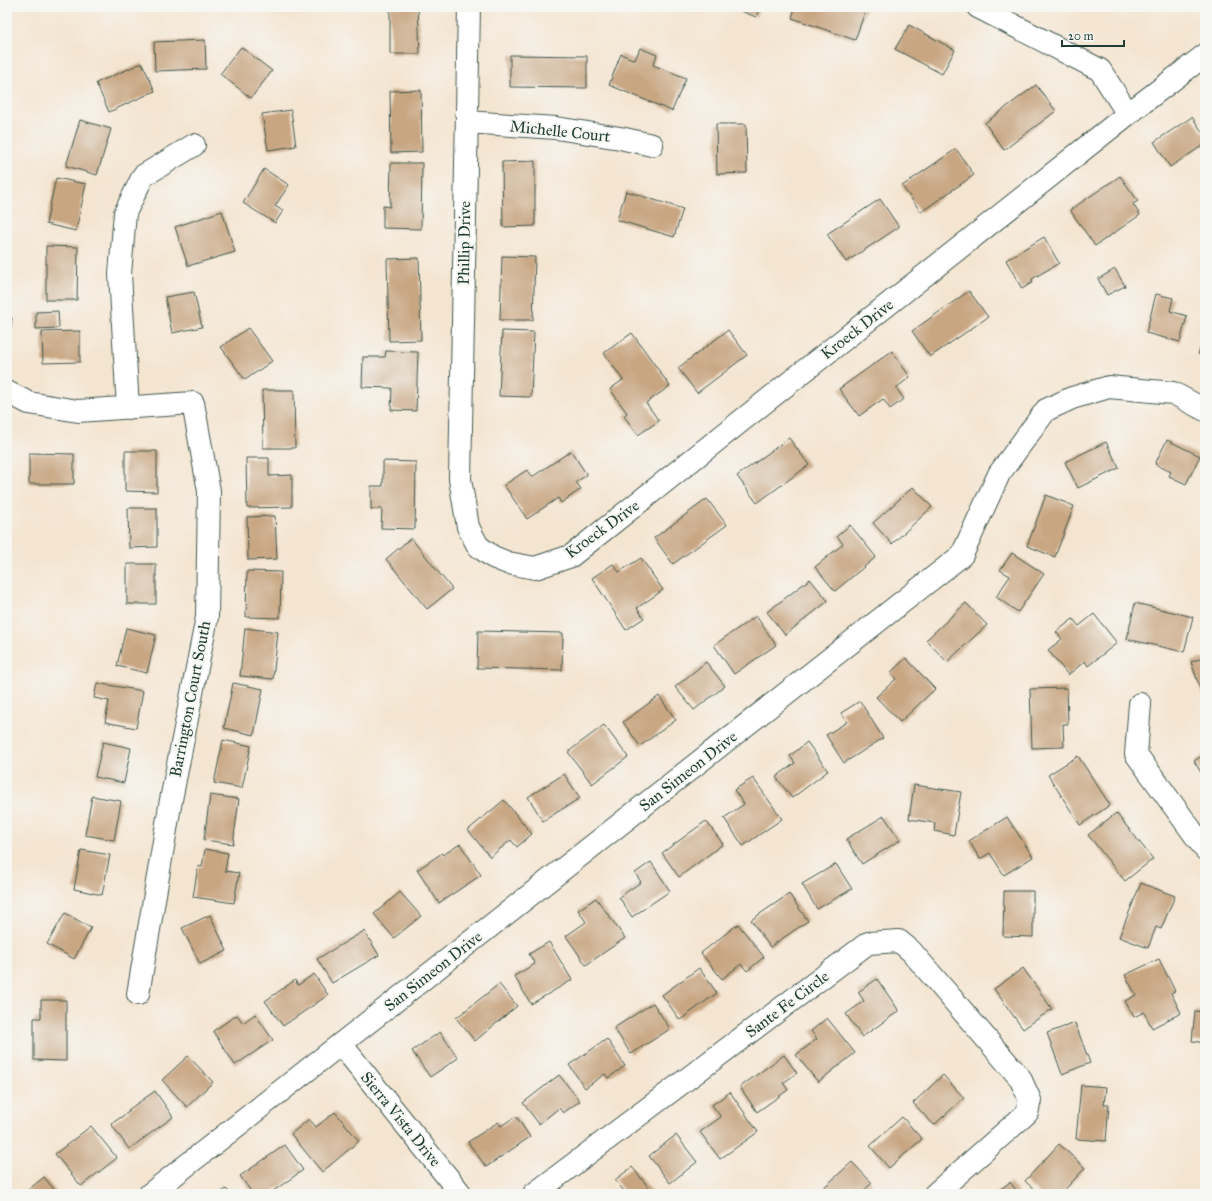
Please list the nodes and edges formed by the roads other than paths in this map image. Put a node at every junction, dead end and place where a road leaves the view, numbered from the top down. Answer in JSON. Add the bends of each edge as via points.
{"nodes":[{"id":1,"x":469,"y":7,"type":"edge"},
{"id":2,"x":978,"y":7,"type":"edge"},
{"id":3,"x":1205,"y":55,"type":"edge"},
{"id":4,"x":1128,"y":114,"type":"junction"},
{"id":5,"x":467,"y":122,"type":"junction"},
{"id":6,"x":194,"y":145,"type":"dead end"},
{"id":7,"x":652,"y":145,"type":"dead end"},
{"id":8,"x":7,"y":392,"type":"edge"},
{"id":9,"x":128,"y":408,"type":"junction"},
{"id":10,"x":1205,"y":410,"type":"edge"},
{"id":11,"x":460,"y":478,"type":"joint"},
{"id":12,"x":1140,"y":704,"type":"dead end"},
{"id":13,"x":1205,"y":849,"type":"edge"},
{"id":14,"x":138,"y":994,"type":"dead end"},
{"id":15,"x":341,"y":1044,"type":"junction"},
{"id":16,"x":150,"y":1194,"type":"edge"},
{"id":17,"x":461,"y":1194,"type":"edge"},
{"id":18,"x":534,"y":1194,"type":"edge"},
{"id":19,"x":935,"y":1194,"type":"edge"}],
"edges":[{"from":1,"to":5,"type":"street","name":"Phillip Drive"},
{"from":2,"to":4,"type":"street","via":[[1100,70]]},
{"from":3,"to":4,"type":"street","name":"Kroeck Drive"},
{"from":4,"to":11,"type":"street","name":"Kroeck Drive","via":[[571,556],[535,568],[508,563],[493,557],[478,546],[468,527]]},
{"from":5,"to":7,"type":"street","name":"Michelle Court","via":[[556,128]]},
{"from":5,"to":11,"type":"street","name":"Phillip Drive"},
{"from":6,"to":9,"type":"street","via":[[143,176],[125,213],[120,274]]},
{"from":8,"to":9,"type":"street","via":[[29,402],[78,411]]},
{"from":9,"to":14,"type":"street","name":"Barrington Court South","via":[[193,402],[209,491],[207,616],[171,800]]},
{"from":10,"to":15,"type":"street","name":"San Simeon Drive","via":[[1173,393],[1109,387],[1072,398],[1046,410],[999,474],[962,555]]},
{"from":12,"to":13,"type":"street","via":[[1136,754]]},
{"from":15,"to":16,"type":"street","name":"San Simeon Drive"},
{"from":15,"to":17,"type":"street","name":"Sierra Vista Drive"},
{"from":18,"to":19,"type":"street","name":"Sante Fe Circle","via":[[868,944],[899,941],[912,951],[1020,1078],[1030,1100],[1027,1113]]}]}
